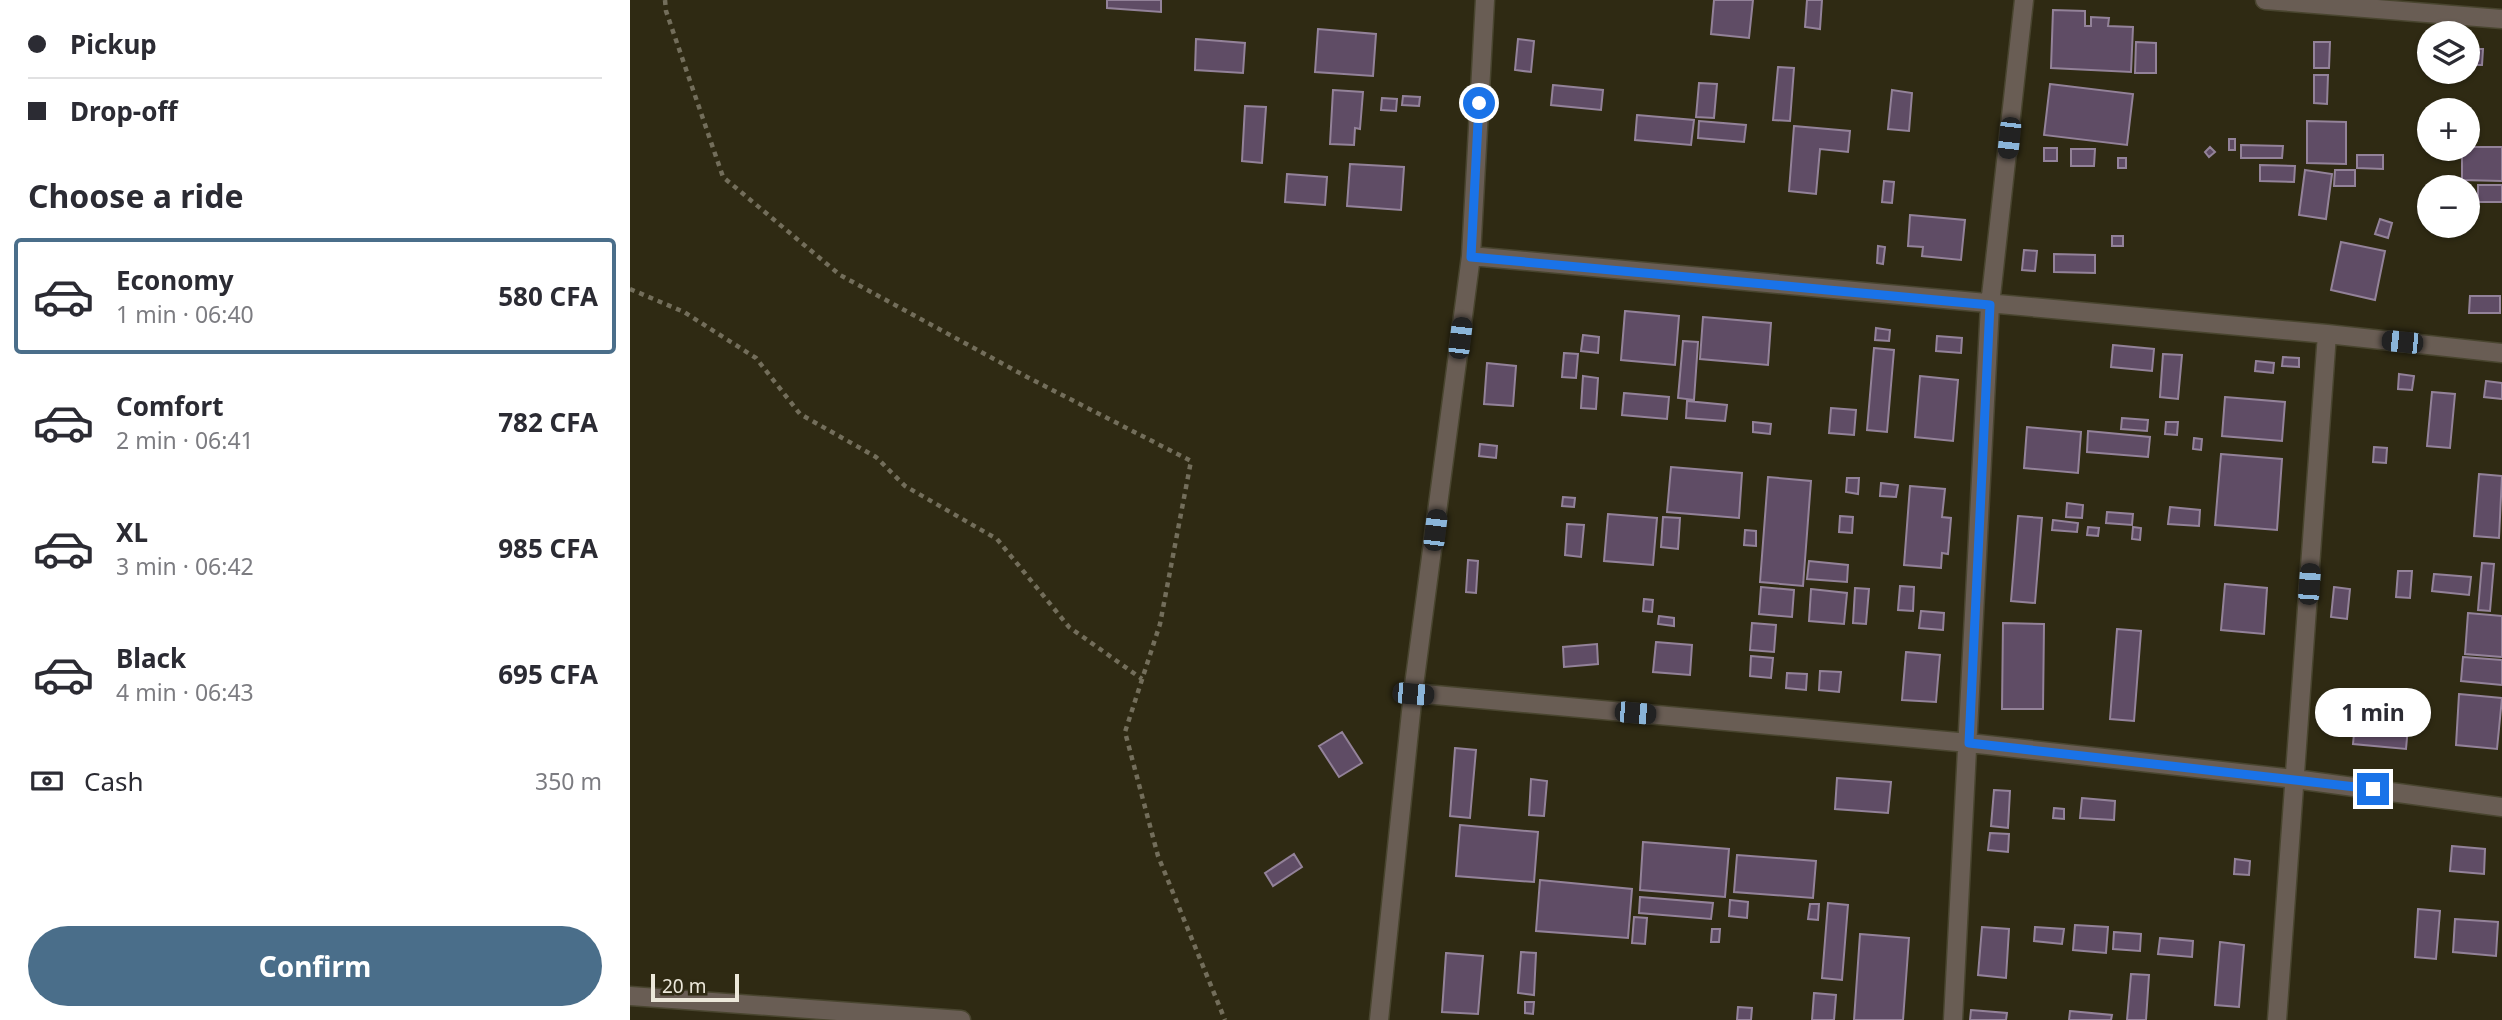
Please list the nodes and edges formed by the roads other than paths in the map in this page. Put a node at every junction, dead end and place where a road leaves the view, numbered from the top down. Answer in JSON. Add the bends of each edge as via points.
{"nodes":[{"id":1,"x":1485,"y":0,"type":"edge"},
{"id":2,"x":2024,"y":0,"type":"edge"},
{"id":3,"x":2265,"y":0,"type":"edge"},
{"id":4,"x":2502,"y":19,"type":"edge"},
{"id":5,"x":1471,"y":257,"type":"junction"},
{"id":6,"x":1990,"y":305,"type":"junction"},
{"id":7,"x":2327,"y":334,"type":"junction"},
{"id":8,"x":2502,"y":353,"type":"edge"},
{"id":9,"x":1413,"y":694,"type":"junction"},
{"id":10,"x":1969,"y":743,"type":"junction"},
{"id":11,"x":2295,"y":779,"type":"junction"},
{"id":12,"x":2502,"y":807,"type":"edge"},
{"id":13,"x":630,"y":996,"type":"edge"},
{"id":14,"x":961,"y":1020,"type":"edge"},
{"id":15,"x":1379,"y":1020,"type":"edge"},
{"id":16,"x":1953,"y":1020,"type":"edge"},
{"id":17,"x":2277,"y":1020,"type":"edge"}],
"edges":[{"from":1,"to":5,"type":"street"},
{"from":2,"to":6,"type":"street"},
{"from":3,"to":4,"type":"street"},
{"from":5,"to":6,"type":"street"},
{"from":5,"to":9,"type":"street"},
{"from":6,"to":7,"type":"street"},
{"from":6,"to":10,"type":"street"},
{"from":7,"to":8,"type":"street"},
{"from":7,"to":11,"type":"street"},
{"from":9,"to":10,"type":"street"},
{"from":9,"to":15,"type":"street"},
{"from":10,"to":11,"type":"street"},
{"from":10,"to":16,"type":"street"},
{"from":11,"to":12,"type":"street"},
{"from":11,"to":17,"type":"street"},
{"from":13,"to":14,"type":"street"}]}
